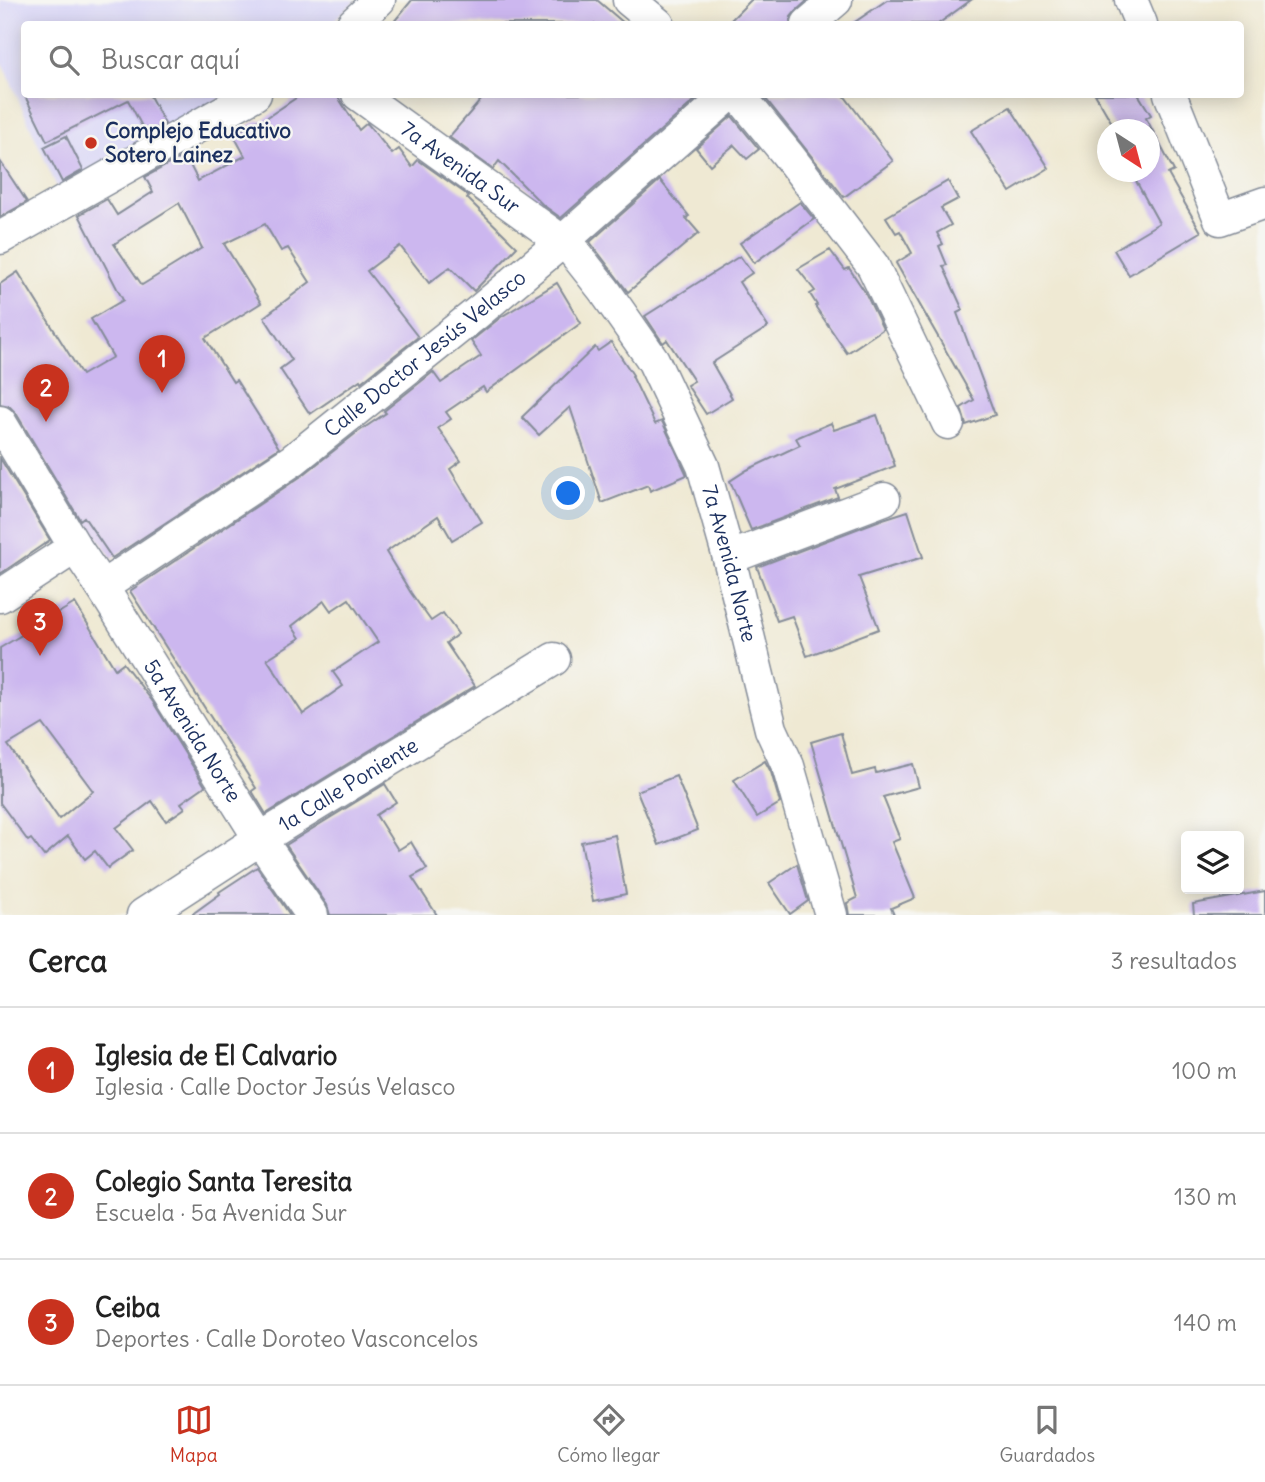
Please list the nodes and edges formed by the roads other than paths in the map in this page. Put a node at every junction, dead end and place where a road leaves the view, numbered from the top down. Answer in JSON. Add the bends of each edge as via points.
{"nodes":[{"id":1,"x":379,"y":0,"type":"edge"},
{"id":2,"x":629,"y":0,"type":"edge"},
{"id":3,"x":836,"y":0,"type":"edge"},
{"id":4,"x":1131,"y":0,"type":"edge"},
{"id":5,"x":356,"y":21,"type":"edge"},
{"id":6,"x":654,"y":21,"type":"edge"},
{"id":7,"x":812,"y":21,"type":"edge"},
{"id":8,"x":1140,"y":21,"type":"edge"},
{"id":9,"x":249,"y":98,"type":"edge"},
{"id":10,"x":364,"y":98,"type":"edge"},
{"id":11,"x":725,"y":98,"type":"edge"},
{"id":12,"x":741,"y":98,"type":"edge"},
{"id":13,"x":1172,"y":98,"type":"edge"},
{"id":14,"x":1265,"y":203,"type":"edge"},
{"id":15,"x":0,"y":238,"type":"edge"},
{"id":16,"x":563,"y":241,"type":"junction"},
{"id":17,"x":0,"y":422,"type":"edge"},
{"id":18,"x":948,"y":423,"type":"dead end"},
{"id":19,"x":884,"y":499,"type":"dead end"},
{"id":20,"x":75,"y":547,"type":"junction"},
{"id":21,"x":729,"y":558,"type":"junction"},
{"id":22,"x":102,"y":587,"type":"junction"},
{"id":23,"x":0,"y":596,"type":"edge"},
{"id":24,"x":554,"y":659,"type":"dead end"},
{"id":25,"x":260,"y":839,"type":"junction"},
{"id":26,"x":143,"y":915,"type":"edge"},
{"id":27,"x":312,"y":915,"type":"edge"},
{"id":28,"x":831,"y":915,"type":"edge"}],
"edges":[{"from":1,"to":5,"type":"street"},
{"from":2,"to":6,"type":"street"},
{"from":3,"to":7,"type":"street"},
{"from":4,"to":8,"type":"street"},
{"from":9,"to":15,"type":"street"},
{"from":10,"to":16,"type":"street","name":"7a Avenida Sur"},
{"from":11,"to":16,"type":"street","name":"Calle Doctor Jesús Velasco"},
{"from":12,"to":18,"type":"street","via":[[873,266]]},
{"from":13,"to":14,"type":"street","via":[[1220,219]]},
{"from":16,"to":21,"type":"street","name":"7a Avenida Norte","via":[[653,360],[703,466]]},
{"from":16,"to":22,"type":"street","name":"Calle Doctor Jesús Velasco","via":[[293,460]]},
{"from":17,"to":20,"type":"street","name":"5a Avenida Norte"},
{"from":19,"to":21,"type":"street"},
{"from":20,"to":22,"type":"street","name":"5a Avenida Norte"},
{"from":20,"to":23,"type":"street"},
{"from":21,"to":28,"type":"street","name":"7a Avenida Norte","via":[[771,729],[788,766]]},
{"from":22,"to":25,"type":"street","name":"5a Avenida Norte"},
{"from":24,"to":25,"type":"street","name":"1a Calle Poniente"},
{"from":25,"to":26,"type":"street","name":"1a Calle Poniente"},
{"from":25,"to":27,"type":"street","name":"5a Avenida Norte"}]}
